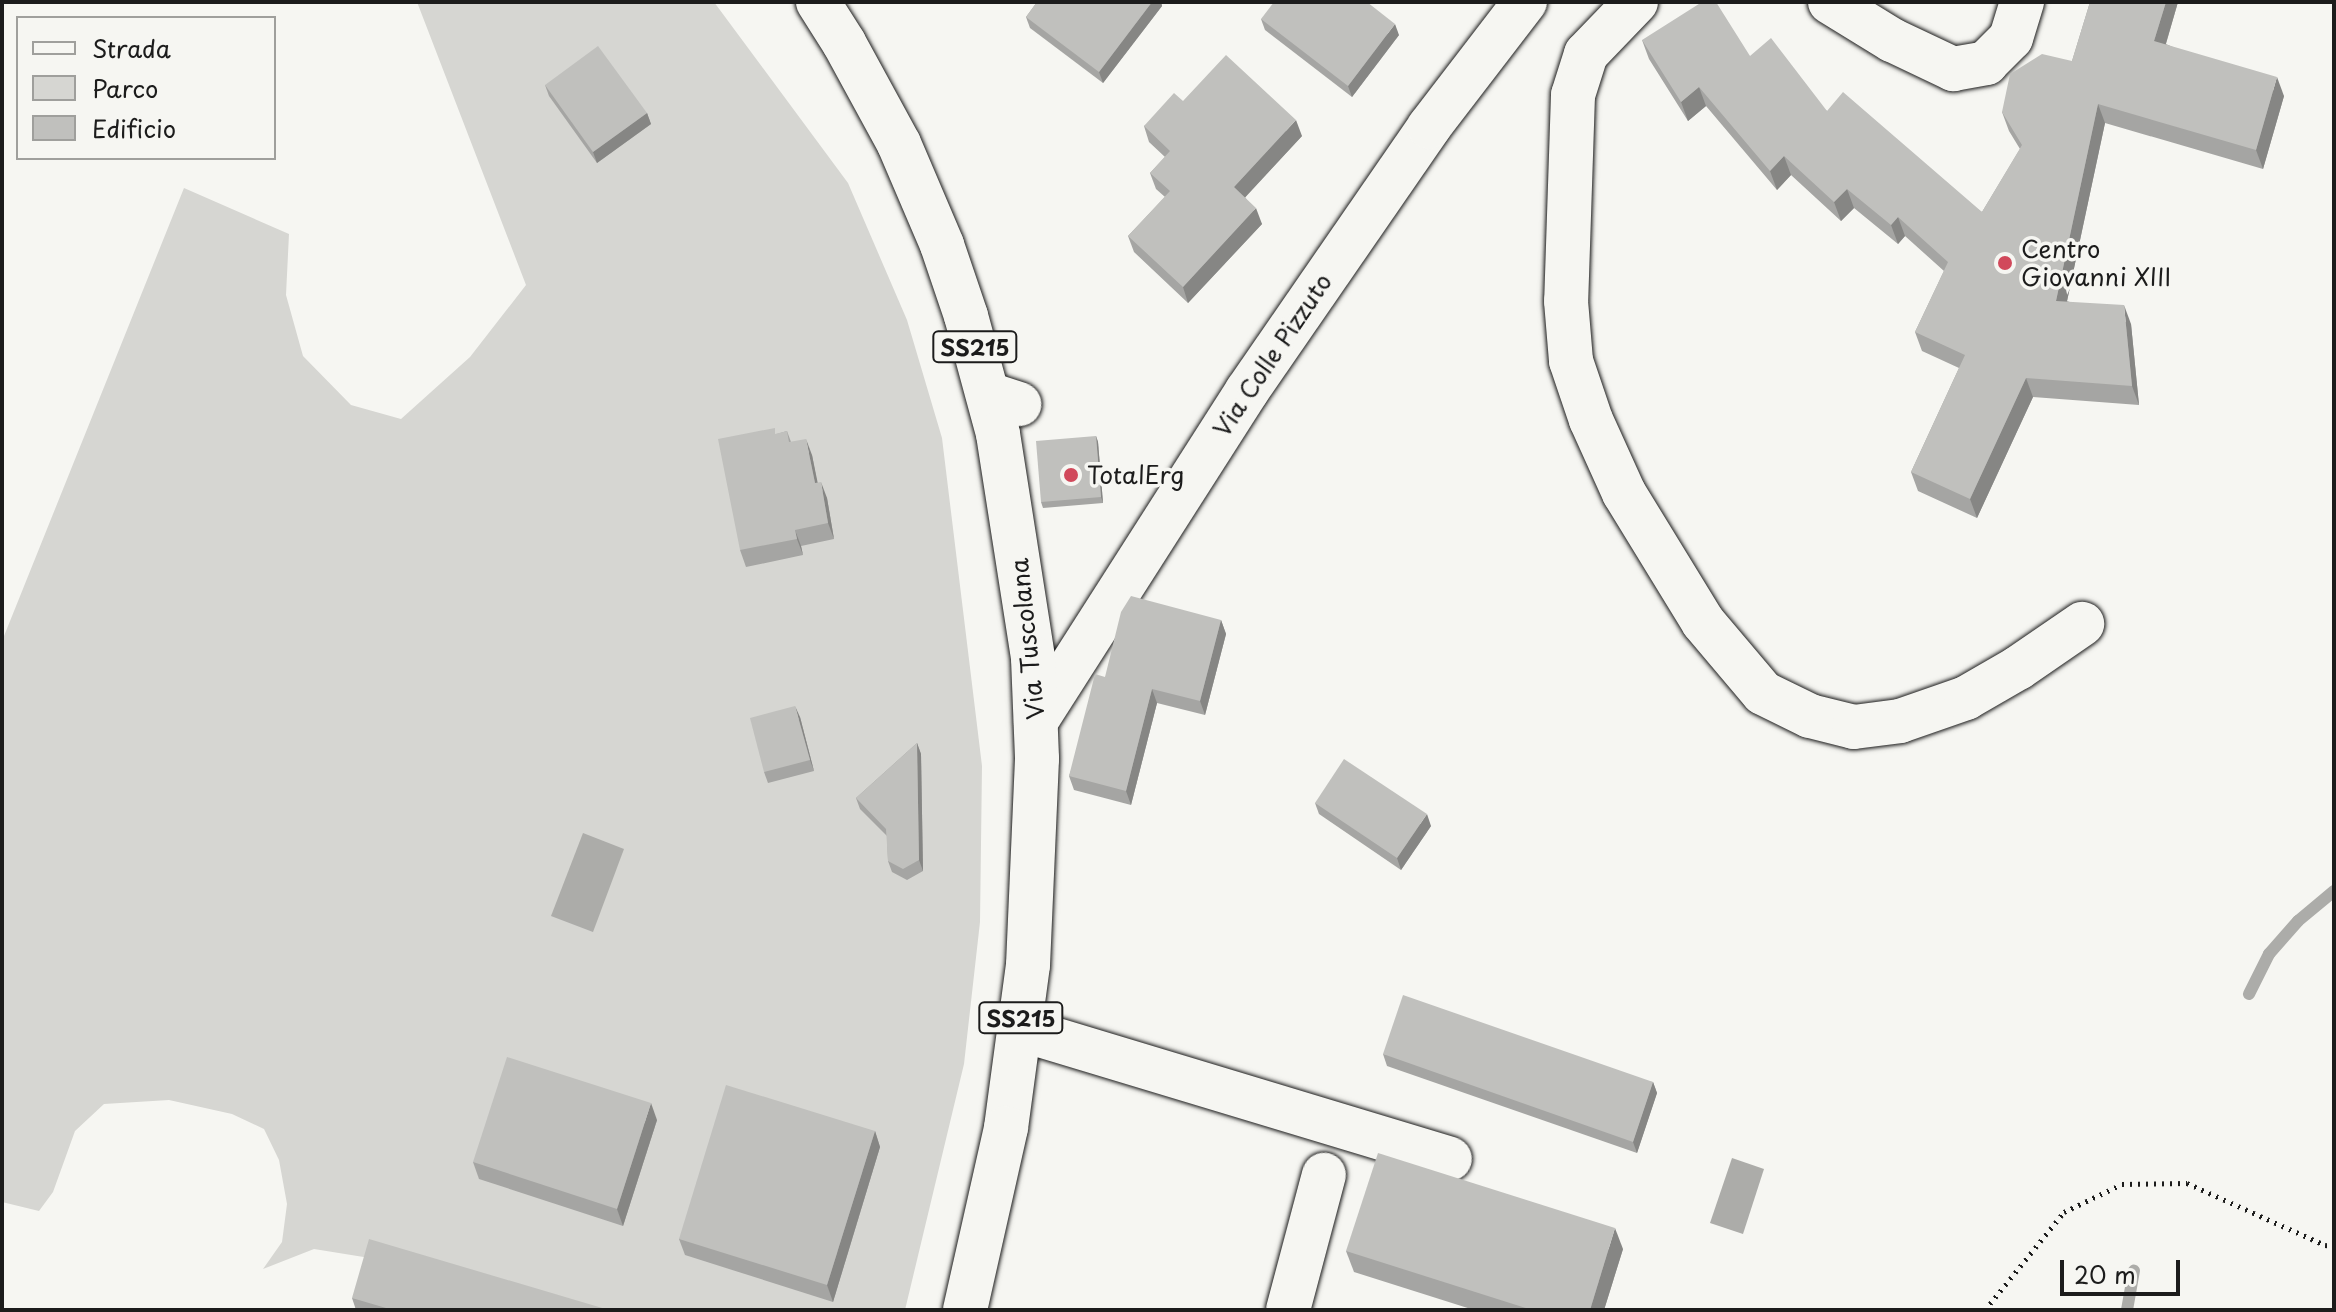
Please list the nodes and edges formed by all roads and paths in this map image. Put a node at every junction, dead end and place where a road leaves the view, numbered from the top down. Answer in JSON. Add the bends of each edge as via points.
{"nodes":[{"id":1,"x":818,"y":2,"type":"edge"},
{"id":2,"x":1525,"y":2,"type":"edge"},
{"id":3,"x":1636,"y":2,"type":"edge"},
{"id":4,"x":1830,"y":2,"type":"edge"},
{"id":5,"x":2022,"y":2,"type":"edge"},
{"id":6,"x":2082,"y":624,"type":"dead end"},
{"id":7,"x":1036,"y":721,"type":"junction"},
{"id":8,"x":1020,"y":1029,"type":"junction"},
{"id":9,"x":1450,"y":1159,"type":"dead end"},
{"id":10,"x":1324,"y":1175,"type":"dead end"},
{"id":11,"x":2334,"y":1246,"type":"edge"},
{"id":12,"x":965,"y":1310,"type":"edge"},
{"id":13,"x":1288,"y":1310,"type":"edge"},
{"id":14,"x":1985,"y":1310,"type":"edge"}],
"edges":[{"from":1,"to":7,"type":"main road","name":"Via Tuscolana","number":"SS215","via":[[910,170],[1003,399],[1036,607]]},
{"from":2,"to":7,"type":"main road","name":"Via Colle Pizzuto","via":[[1429,127],[1210,445]]},
{"from":3,"to":6,"type":"main road","via":[[1586,54],[1573,95],[1566,301],[1571,361],[1624,493],[1703,622],[1763,693],[1810,716],[1854,727],[1900,721],[1966,698]]},
{"from":4,"to":5,"type":"main road","via":[[1953,69],[1986,63],[2011,38]]},
{"from":7,"to":8,"type":"main road","name":"Via Tuscolana","number":"SS215","via":[[1035,861]]},
{"from":8,"to":9,"type":"main road"},
{"from":8,"to":12,"type":"main road","name":"Via Tuscolana","number":"SS215","via":[[1004,1142]]},
{"from":10,"to":13,"type":"main road"},
{"from":11,"to":14,"type":"path","via":[[2187,1183],[2122,1184],[2064,1212]]}]}
